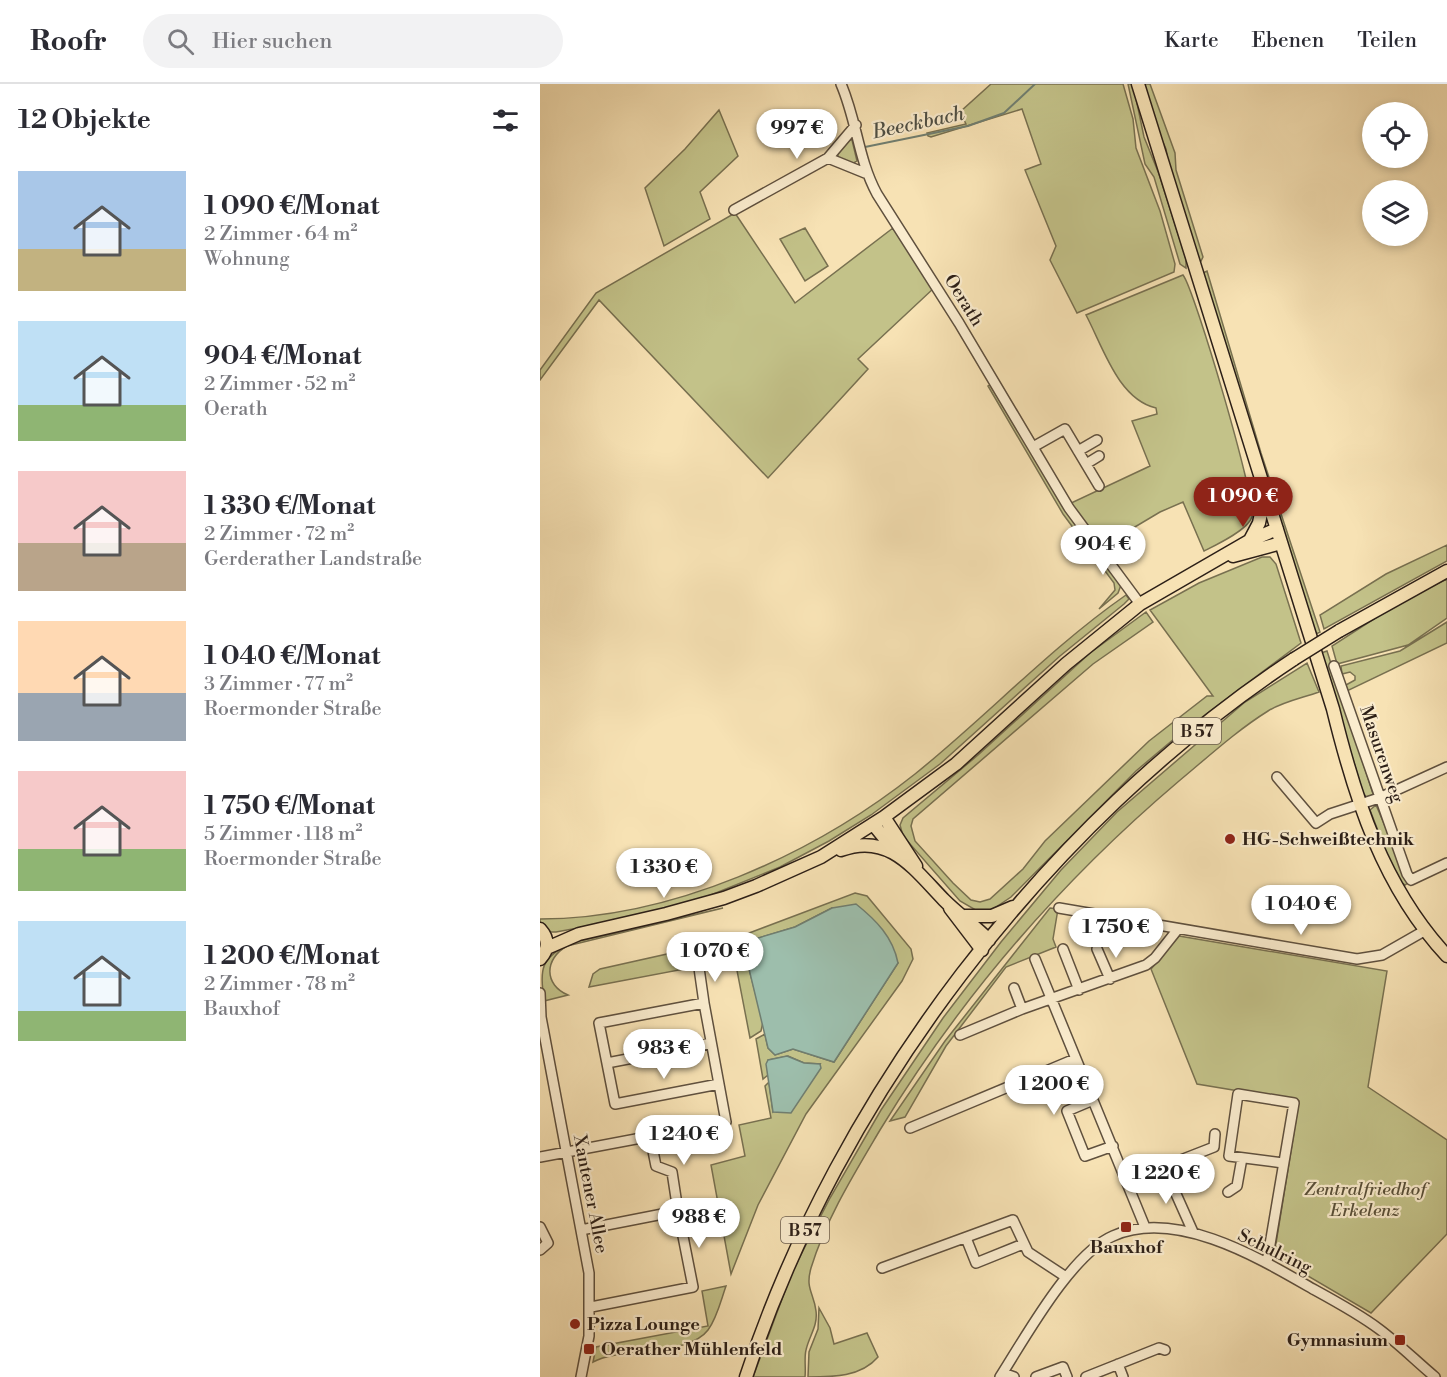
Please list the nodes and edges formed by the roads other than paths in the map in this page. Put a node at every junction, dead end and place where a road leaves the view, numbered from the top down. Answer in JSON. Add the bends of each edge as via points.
{"nodes":[{"id":1,"x":841,"y":84,"type":"edge"},
{"id":2,"x":1138,"y":84,"type":"edge"},
{"id":3,"x":856,"y":125,"type":"junction"},
{"id":4,"x":828,"y":158,"type":"junction"},
{"id":5,"x":865,"y":173,"type":"junction"},
{"id":6,"x":734,"y":210,"type":"dead end"},
{"id":7,"x":1097,"y":440,"type":"dead end"},
{"id":8,"x":1032,"y":447,"type":"junction"},
{"id":9,"x":1078,"y":451,"type":"junction"},
{"id":10,"x":1099,"y":456,"type":"dead end"},
{"id":11,"x":1086,"y":464,"type":"junction"},
{"id":12,"x":1099,"y":486,"type":"dead end"},
{"id":13,"x":1266,"y":493,"type":"junction"},
{"id":14,"x":1277,"y":529,"type":"junction"},
{"id":15,"x":1249,"y":542,"type":"junction"},
{"id":16,"x":1281,"y":543,"type":"junction"},
{"id":17,"x":1226,"y":557,"type":"junction"},
{"id":18,"x":1447,"y":571,"type":"edge"},
{"id":19,"x":1140,"y":604,"type":"junction"},
{"id":20,"x":1335,"y":666,"type":"dead end"},
{"id":21,"x":1447,"y":767,"type":"edge"},
{"id":22,"x":1277,"y":777,"type":"dead end"},
{"id":23,"x":1379,"y":798,"type":"junction"},
{"id":24,"x":1360,"y":805,"type":"junction"},
{"id":25,"x":878,"y":820,"type":"junction"},
{"id":26,"x":821,"y":857,"type":"junction"},
{"id":27,"x":901,"y":858,"type":"junction"},
{"id":28,"x":1447,"y":863,"type":"edge"},
{"id":29,"x":918,"y":871,"type":"junction"},
{"id":30,"x":946,"y":902,"type":"junction"},
{"id":31,"x":1020,"y":904,"type":"junction"},
{"id":32,"x":1101,"y":904,"type":"dead end"},
{"id":33,"x":1059,"y":908,"type":"dead end"},
{"id":34,"x":965,"y":916,"type":"junction"},
{"id":35,"x":1099,"y":916,"type":"junction"},
{"id":36,"x":1178,"y":929,"type":"junction"},
{"id":37,"x":1424,"y":932,"type":"junction"},
{"id":38,"x":544,"y":937,"type":"edge"},
{"id":39,"x":985,"y":945,"type":"junction"},
{"id":40,"x":1063,"y":949,"type":"dead end"},
{"id":41,"x":1097,"y":949,"type":"dead end"},
{"id":42,"x":1447,"y":956,"type":"edge"},
{"id":43,"x":540,"y":959,"type":"edge"},
{"id":44,"x":1035,"y":959,"type":"dead end"},
{"id":45,"x":699,"y":968,"type":"dead end"},
{"id":46,"x":1110,"y":980,"type":"junction"},
{"id":47,"x":1014,"y":988,"type":"dead end"},
{"id":48,"x":1079,"y":990,"type":"junction"},
{"id":49,"x":540,"y":993,"type":"edge"},
{"id":50,"x":1051,"y":1000,"type":"junction"},
{"id":51,"x":704,"y":1003,"type":"junction"},
{"id":52,"x":1022,"y":1009,"type":"junction"},
{"id":53,"x":541,"y":1016,"type":"edge"},
{"id":54,"x":960,"y":1035,"type":"dead end"},
{"id":55,"x":711,"y":1043,"type":"junction"},
{"id":56,"x":1075,"y":1059,"type":"junction"},
{"id":57,"x":607,"y":1063,"type":"junction"},
{"id":58,"x":719,"y":1084,"type":"junction"},
{"id":59,"x":1093,"y":1100,"type":"junction"},
{"id":60,"x":909,"y":1128,"type":"dead end"},
{"id":61,"x":1215,"y":1134,"type":"dead end"},
{"id":62,"x":650,"y":1136,"type":"junction"},
{"id":63,"x":1113,"y":1146,"type":"junction"},
{"id":64,"x":566,"y":1151,"type":"junction"},
{"id":65,"x":540,"y":1157,"type":"edge"},
{"id":66,"x":1242,"y":1158,"type":"junction"},
{"id":67,"x":1283,"y":1163,"type":"junction"},
{"id":68,"x":1164,"y":1167,"type":"junction"},
{"id":69,"x":1127,"y":1181,"type":"junction"},
{"id":70,"x":1228,"y":1192,"type":"dead end"},
{"id":71,"x":678,"y":1211,"type":"junction"},
{"id":72,"x":540,"y":1227,"type":"edge"},
{"id":73,"x":1144,"y":1227,"type":"junction"},
{"id":74,"x":581,"y":1230,"type":"junction"},
{"id":75,"x":1193,"y":1232,"type":"junction"},
{"id":76,"x":966,"y":1238,"type":"junction"},
{"id":77,"x":1023,"y":1244,"type":"junction"},
{"id":78,"x":540,"y":1250,"type":"edge"},
{"id":79,"x":1267,"y":1262,"type":"junction"},
{"id":80,"x":882,"y":1268,"type":"dead end"},
{"id":81,"x":1066,"y":1277,"type":"junction"},
{"id":82,"x":591,"y":1307,"type":"junction"},
{"id":83,"x":1165,"y":1350,"type":"dead end"},
{"id":84,"x":1118,"y":1364,"type":"junction"},
{"id":85,"x":1002,"y":1375,"type":"edge"},
{"id":86,"x":581,"y":1377,"type":"edge"},
{"id":87,"x":746,"y":1377,"type":"edge"},
{"id":88,"x":1014,"y":1377,"type":"edge"},
{"id":89,"x":1036,"y":1377,"type":"edge"},
{"id":90,"x":1066,"y":1377,"type":"edge"},
{"id":91,"x":1086,"y":1377,"type":"edge"},
{"id":92,"x":1123,"y":1377,"type":"edge"},
{"id":93,"x":1435,"y":1377,"type":"edge"}],
"edges":[{"from":1,"to":3,"type":"street","name":"Oerath"},
{"from":2,"to":13,"type":"main road"},
{"from":3,"to":4,"type":"street"},
{"from":3,"to":5,"type":"street","name":"Oerath"},
{"from":4,"to":5,"type":"street"},
{"from":4,"to":6,"type":"street"},
{"from":5,"to":8,"type":"street","name":"Oerath"},
{"from":7,"to":9,"type":"street"},
{"from":8,"to":9,"type":"street","via":[[1065,429]]},
{"from":8,"to":19,"type":"street","name":"Oerath","via":[[1069,508]]},
{"from":9,"to":11,"type":"street"},
{"from":10,"to":11,"type":"street"},
{"from":11,"to":12,"type":"street"},
{"from":13,"to":14,"type":"main road"},
{"from":13,"to":15,"type":"main road","via":[[1259,523]]},
{"from":14,"to":15,"type":"main road"},
{"from":14,"to":16,"type":"main road"},
{"from":15,"to":17,"type":"main road"},
{"from":16,"to":17,"type":"main road"},
{"from":16,"to":24,"type":"main road"},
{"from":17,"to":19,"type":"main road"},
{"from":18,"to":31,"type":"main road","number":"B 57","bridge":true,"via":[[1339,631],[1226,708],[1106,811]]},
{"from":19,"to":25,"type":"main road","via":[[1074,657],[956,764]]},
{"from":20,"to":23,"type":"street","name":"Masurenweg"},
{"from":21,"to":23,"type":"street"},
{"from":22,"to":24,"type":"street","via":[[1316,823],[1330,814]]},
{"from":23,"to":24,"type":"street"},
{"from":23,"to":28,"type":"street","name":"Masurenweg","via":[[1411,880]]},
{"from":24,"to":37,"type":"main road","via":[[1393,882]]},
{"from":25,"to":26,"type":"main road"},
{"from":25,"to":27,"type":"main road"},
{"from":25,"to":29,"type":"main road","via":[[911,856]]},
{"from":26,"to":27,"type":"main road","via":[[871,844]]},
{"from":26,"to":38,"type":"main road","via":[[723,898],[579,934]]},
{"from":27,"to":29,"type":"main road"},
{"from":29,"to":30,"type":"main road"},
{"from":30,"to":34,"type":"main road"},
{"from":30,"to":39,"type":"main road","via":[[958,922]]},
{"from":31,"to":34,"type":"main road","number":"B 57","via":[[992,916]]},
{"from":31,"to":39,"type":"main road","number":"B 57"},
{"from":32,"to":35,"type":"street"},
{"from":33,"to":35,"type":"street"},
{"from":34,"to":39,"type":"main road"},
{"from":35,"to":36,"type":"street"},
{"from":36,"to":37,"type":"street","via":[[1357,959],[1382,955]]},
{"from":36,"to":46,"type":"street","via":[[1146,965]]},
{"from":37,"to":42,"type":"main road"},
{"from":38,"to":43,"type":"main road"},
{"from":39,"to":87,"type":"main road","number":"B 57","via":[[881,1091],[821,1196],[786,1269]]},
{"from":40,"to":48,"type":"street"},
{"from":41,"to":46,"type":"street"},
{"from":44,"to":50,"type":"street"},
{"from":45,"to":51,"type":"street"},
{"from":46,"to":48,"type":"street"},
{"from":47,"to":52,"type":"street"},
{"from":48,"to":50,"type":"street"},
{"from":49,"to":53,"type":"street","name":"Xantener Allee"},
{"from":50,"to":52,"type":"street"},
{"from":50,"to":56,"type":"street"},
{"from":51,"to":55,"type":"street"},
{"from":51,"to":57,"type":"street","via":[[599,1023]]},
{"from":52,"to":54,"type":"street"},
{"from":53,"to":64,"type":"street","name":"Xantener Allee"},
{"from":55,"to":57,"type":"street"},
{"from":55,"to":58,"type":"street"},
{"from":56,"to":59,"type":"street"},
{"from":56,"to":60,"type":"street"},
{"from":57,"to":58,"type":"street","via":[[615,1104]]},
{"from":58,"to":62,"type":"street","via":[[726,1122]]},
{"from":59,"to":63,"type":"street"},
{"from":59,"to":63,"type":"street","via":[[1067,1112],[1085,1156]]},
{"from":61,"to":68,"type":"street","via":[[1214,1147]]},
{"from":62,"to":64,"type":"street"},
{"from":62,"to":71,"type":"street","via":[[656,1166],[672,1172]]},
{"from":63,"to":69,"type":"street"},
{"from":64,"to":65,"type":"street"},
{"from":64,"to":74,"type":"street","name":"Xantener Allee"},
{"from":66,"to":67,"type":"street"},
{"from":66,"to":67,"type":"street","via":[[1229,1156],[1238,1094],[1294,1103]]},
{"from":66,"to":70,"type":"street","via":[[1237,1186]]},
{"from":67,"to":79,"type":"street"},
{"from":68,"to":69,"type":"street"},
{"from":68,"to":75,"type":"street"},
{"from":69,"to":73,"type":"street"},
{"from":71,"to":74,"type":"street"},
{"from":71,"to":82,"type":"street","via":[[693,1287]]},
{"from":72,"to":78,"type":"street","via":[[549,1243]]},
{"from":73,"to":75,"type":"street","name":"Schulring"},
{"from":73,"to":81,"type":"street","name":"Schulring","via":[[1112,1236]]},
{"from":74,"to":82,"type":"street","name":"Xantener Allee"},
{"from":75,"to":79,"type":"street","name":"Schulring"},
{"from":76,"to":77,"type":"street","via":[[1013,1220]]},
{"from":76,"to":77,"type":"street","via":[[976,1263]]},
{"from":76,"to":80,"type":"street","via":[[957,1238]]},
{"from":77,"to":81,"type":"street","via":[[1035,1257]]},
{"from":79,"to":93,"type":"street","name":"Schulring","via":[[1378,1328]]},
{"from":81,"to":85,"type":"street","name":"Schulring"},
{"from":82,"to":86,"type":"street","name":"Xantener Allee"},
{"from":83,"to":84,"type":"street","via":[[1159,1348]]},
{"from":84,"to":91,"type":"street"},
{"from":84,"to":92,"type":"street"},
{"from":85,"to":88,"type":"street"},
{"from":89,"to":90,"type":"street","via":[[1063,1367]]}]}
